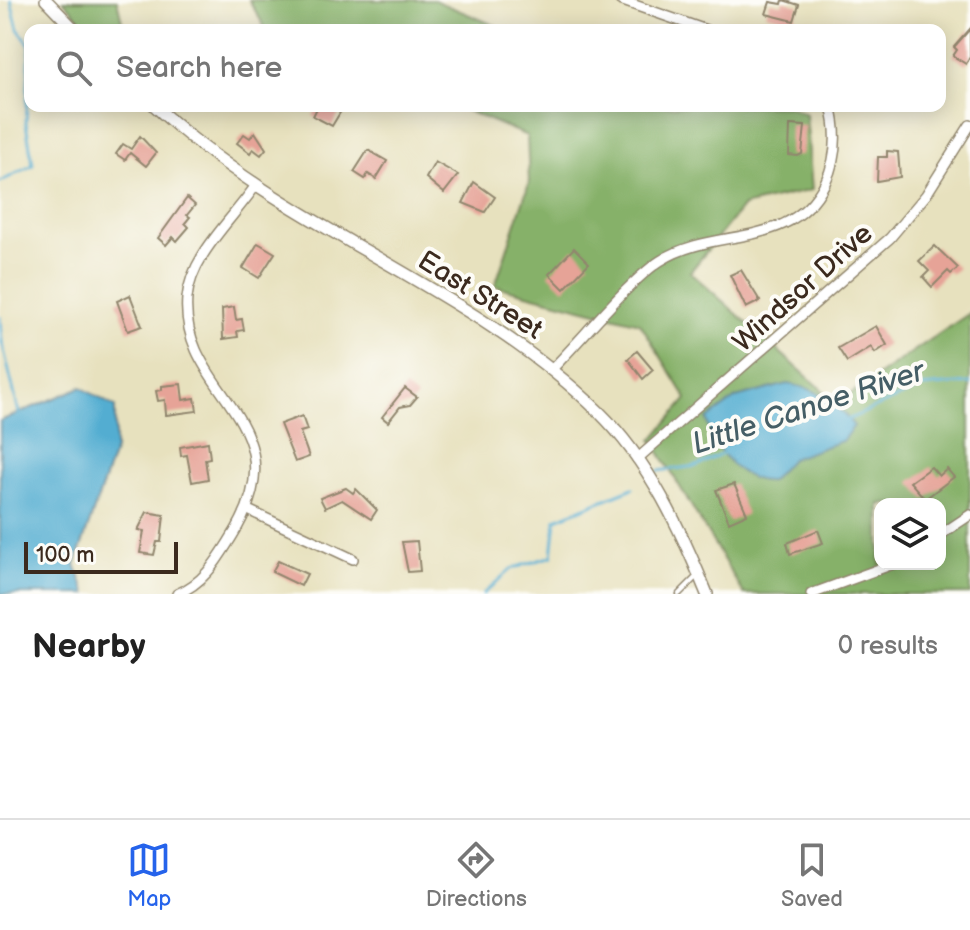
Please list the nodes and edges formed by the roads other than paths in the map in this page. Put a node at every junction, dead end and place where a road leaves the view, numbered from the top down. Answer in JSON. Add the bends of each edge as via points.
{"nodes":[{"id":1,"x":620,"y":0,"type":"edge"},
{"id":2,"x":52,"y":2,"type":"edge"},
{"id":3,"x":70,"y":24,"type":"edge"},
{"id":4,"x":689,"y":24,"type":"edge"},
{"id":5,"x":163,"y":112,"type":"edge"},
{"id":6,"x":832,"y":112,"type":"edge"},
{"id":7,"x":970,"y":125,"type":"edge"},
{"id":8,"x":256,"y":185,"type":"junction"},
{"id":9,"x":552,"y":369,"type":"junction"},
{"id":10,"x":637,"y":459,"type":"junction"},
{"id":11,"x":248,"y":510,"type":"junction"},
{"id":12,"x":970,"y":515,"type":"edge"},
{"id":13,"x":946,"y":531,"type":"edge"},
{"id":14,"x":353,"y":559,"type":"dead end"},
{"id":15,"x":877,"y":570,"type":"edge"},
{"id":16,"x":699,"y":575,"type":"junction"},
{"id":17,"x":177,"y":594,"type":"edge"},
{"id":18,"x":679,"y":594,"type":"edge"},
{"id":19,"x":707,"y":594,"type":"edge"},
{"id":20,"x":811,"y":594,"type":"edge"}],
"edges":[{"from":1,"to":4,"type":"street"},
{"from":2,"to":3,"type":"street"},
{"from":5,"to":8,"type":"street","name":"East Street"},
{"from":6,"to":9,"type":"street","name":"Windsor Drive","via":[[836,141],[831,169],[804,213],[775,228],[693,247],[660,261]]},
{"from":7,"to":10,"type":"street","name":"Windsor Drive","via":[[926,195],[890,238]]},
{"from":8,"to":9,"type":"street","name":"East Street"},
{"from":8,"to":11,"type":"street","via":[[197,265],[187,302],[194,341],[243,424],[254,457]]},
{"from":9,"to":10,"type":"street","name":"East Street","via":[[600,413]]},
{"from":10,"to":16,"type":"street","name":"East Street"},
{"from":11,"to":14,"type":"street"},
{"from":11,"to":17,"type":"street","via":[[204,578]]},
{"from":12,"to":13,"type":"street"},
{"from":15,"to":20,"type":"street"},
{"from":16,"to":18,"type":"lane"},
{"from":16,"to":19,"type":"street","name":"East Street"}]}
